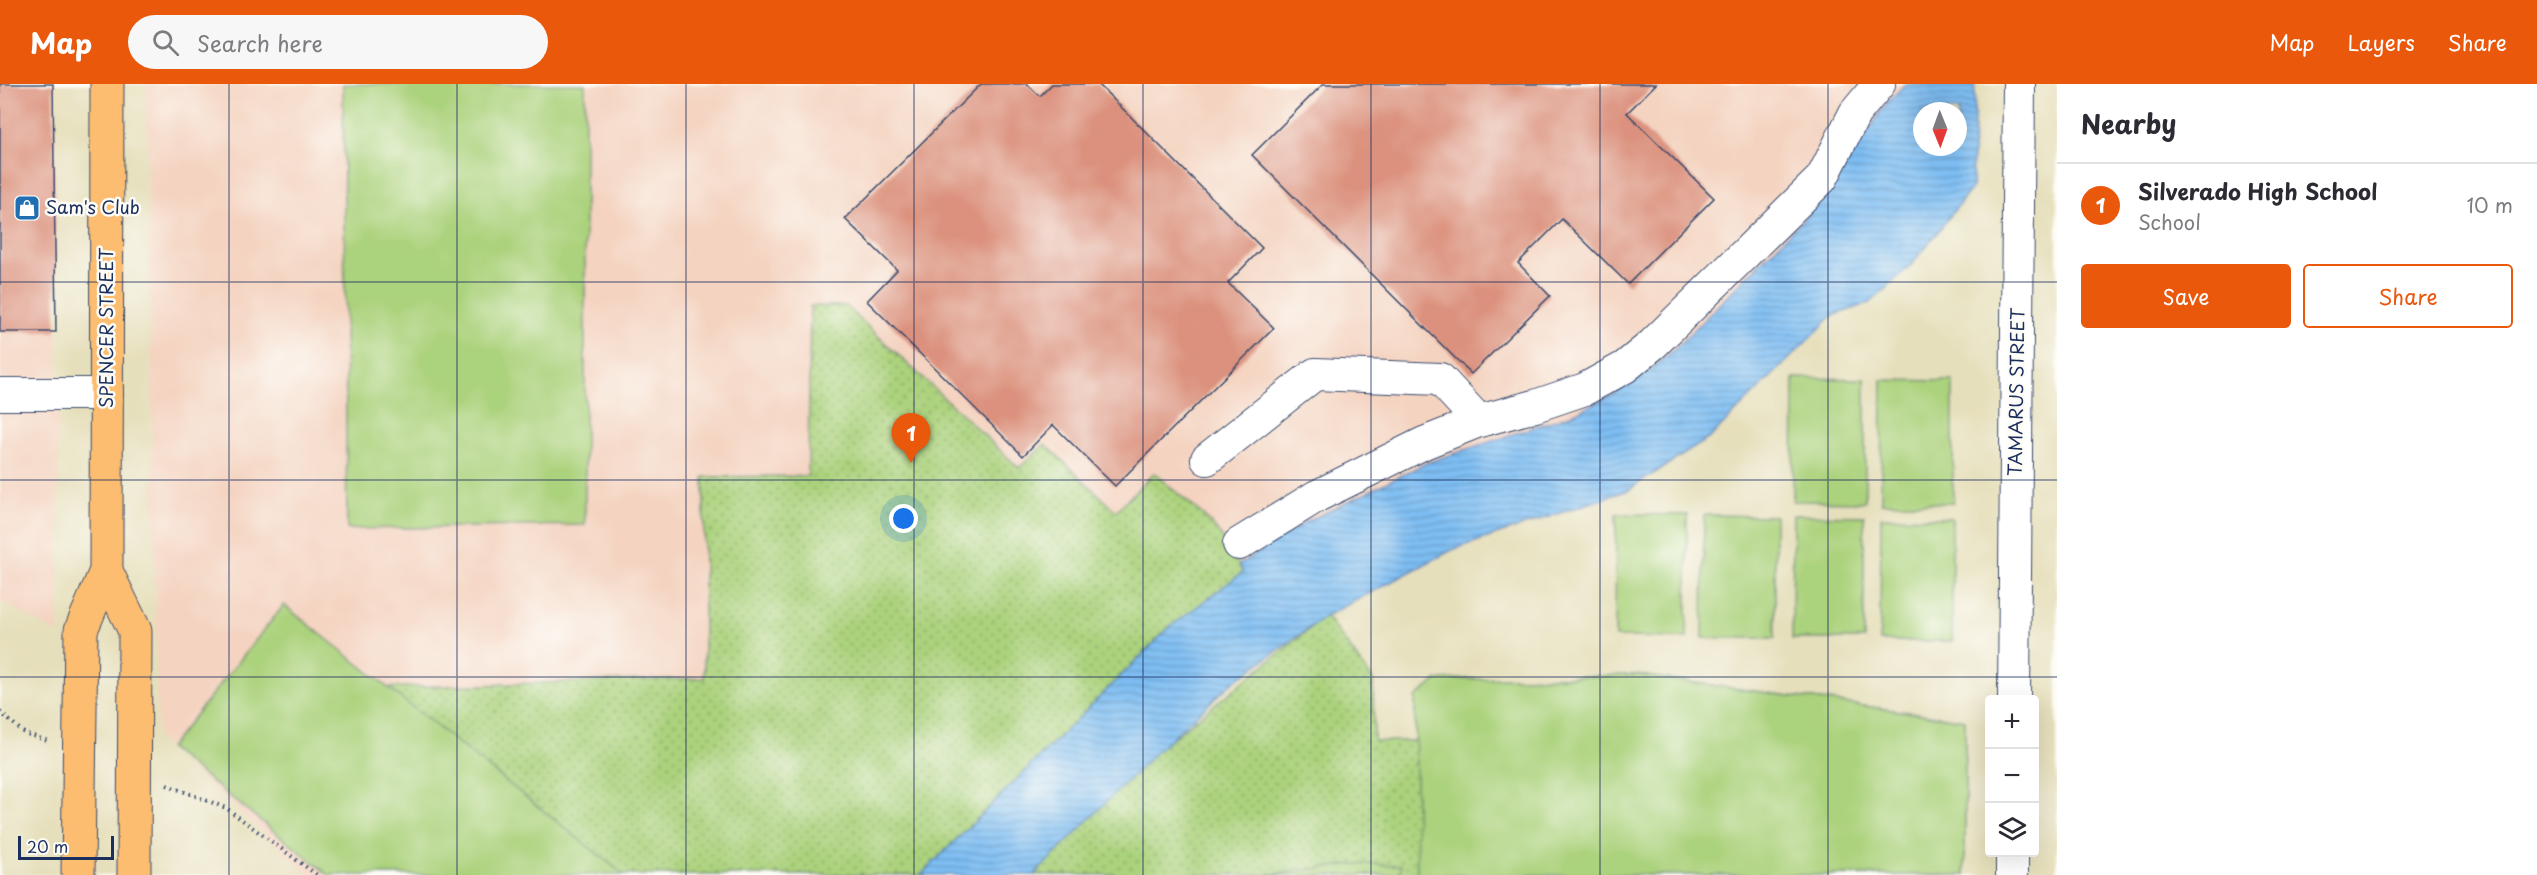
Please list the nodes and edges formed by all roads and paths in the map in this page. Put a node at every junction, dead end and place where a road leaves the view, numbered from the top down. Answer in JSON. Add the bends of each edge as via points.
{"nodes":[{"id":1,"x":107,"y":84,"type":"edge"},
{"id":2,"x":1879,"y":84,"type":"edge"},
{"id":3,"x":2019,"y":84,"type":"edge"},
{"id":4,"x":0,"y":394,"type":"edge"},
{"id":5,"x":107,"y":394,"type":"junction"},
{"id":6,"x":1479,"y":421,"type":"junction"},
{"id":7,"x":1207,"y":459,"type":"dead end"},
{"id":8,"x":1239,"y":544,"type":"dead end"},
{"id":9,"x":106,"y":571,"type":"junction"},
{"id":10,"x":2014,"y":695,"type":"edge"},
{"id":11,"x":0,"y":712,"type":"edge"},
{"id":12,"x":54,"y":743,"type":"dead end"},
{"id":13,"x":161,"y":783,"type":"dead end"},
{"id":14,"x":2012,"y":857,"type":"edge"},
{"id":15,"x":78,"y":875,"type":"edge"},
{"id":16,"x":134,"y":875,"type":"edge"},
{"id":17,"x":317,"y":875,"type":"edge"},
{"id":18,"x":2012,"y":875,"type":"edge"}],
"edges":[{"from":1,"to":5,"type":"main road","name":"SPENCER STREET"},
{"from":2,"to":6,"type":"street","via":[[1856,113],[1822,177],[1653,344],[1625,367],[1585,389]]},
{"from":3,"to":10,"type":"street","name":"TAMARUS STREET"},
{"from":4,"to":5,"type":"street"},
{"from":5,"to":9,"type":"main road","name":"SPENCER STREET"},
{"from":6,"to":7,"type":"street","via":[[1440,379],[1315,374]]},
{"from":6,"to":8,"type":"street","via":[[1424,443],[1317,496]]},
{"from":9,"to":15,"type":"main road","name":"SPENCER STREET","via":[[81,630]]},
{"from":9,"to":16,"type":"main road","name":"SPENCER STREET","via":[[135,631]]},
{"from":11,"to":12,"type":"path","via":[[24,733]]},
{"from":13,"to":17,"type":"path","via":[[226,808]]},
{"from":14,"to":18,"type":"street"}]}
